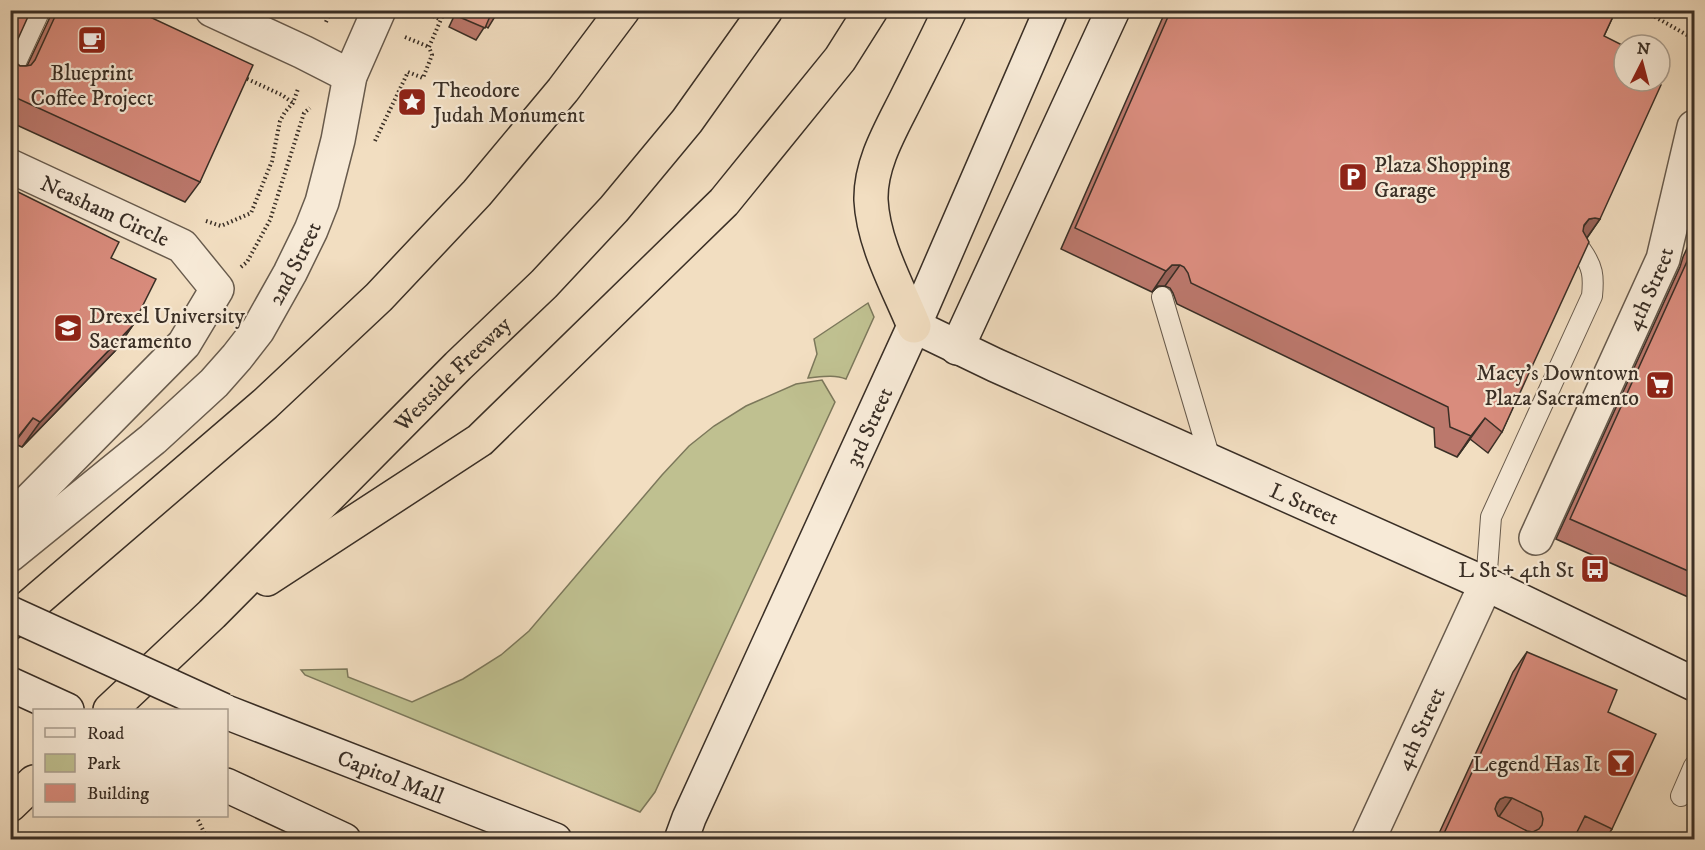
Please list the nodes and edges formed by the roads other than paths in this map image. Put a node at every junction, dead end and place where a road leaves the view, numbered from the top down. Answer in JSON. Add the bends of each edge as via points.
{"nodes":[{"id":1,"x":40,"y":10,"type":"edge"},
{"id":2,"x":212,"y":10,"type":"edge"},
{"id":3,"x":379,"y":10,"type":"edge"},
{"id":4,"x":623,"y":10,"type":"edge"},
{"id":5,"x":766,"y":10,"type":"edge"},
{"id":6,"x":871,"y":10,"type":"edge"},
{"id":7,"x":950,"y":10,"type":"edge"},
{"id":8,"x":1051,"y":10,"type":"edge"},
{"id":9,"x":1113,"y":10,"type":"edge"},
{"id":10,"x":10,"y":75,"type":"edge"},
{"id":11,"x":350,"y":76,"type":"junction"},
{"id":12,"x":1695,"y":127,"type":"edge"},
{"id":13,"x":10,"y":166,"type":"edge"},
{"id":14,"x":1581,"y":250,"type":"edge"},
{"id":15,"x":1162,"y":297,"type":"edge"},
{"id":16,"x":914,"y":326,"type":"junction"},
{"id":17,"x":957,"y":348,"type":"junction"},
{"id":18,"x":1211,"y":462,"type":"junction"},
{"id":19,"x":10,"y":520,"type":"edge"},
{"id":20,"x":1536,"y":538,"type":"dead end"},
{"id":21,"x":10,"y":555,"type":"edge"},
{"id":22,"x":1486,"y":584,"type":"junction"},
{"id":23,"x":10,"y":613,"type":"edge"},
{"id":24,"x":212,"y":614,"type":"junction"},
{"id":25,"x":10,"y":623,"type":"edge"},
{"id":26,"x":10,"y":684,"type":"edge"},
{"id":27,"x":1695,"y":684,"type":"edge"},
{"id":28,"x":63,"y":709,"type":"edge"},
{"id":29,"x":113,"y":709,"type":"edge"},
{"id":30,"x":221,"y":709,"type":"edge"},
{"id":31,"x":228,"y":712,"type":"edge"},
{"id":32,"x":1695,"y":766,"type":"edge"},
{"id":33,"x":228,"y":786,"type":"edge"},
{"id":34,"x":1681,"y":796,"type":"dead end"},
{"id":35,"x":344,"y":840,"type":"edge"},
{"id":36,"x":555,"y":840,"type":"edge"},
{"id":37,"x":681,"y":840,"type":"edge"},
{"id":38,"x":1368,"y":840,"type":"edge"}],
"edges":[{"from":1,"to":10,"type":"lane"},
{"from":2,"to":11,"type":"street"},
{"from":3,"to":11,"type":"street","name":"2nd Street"},
{"from":4,"to":25,"type":"highway","via":[[477,193],[380,297],[264,404]]},
{"from":5,"to":24,"type":"highway","name":"Westside Freeway","via":[[687,121],[614,210]]},
{"from":6,"to":24,"type":"highway","via":[[840,59],[724,202],[480,440]]},
{"from":7,"to":16,"type":"highway","via":[[888,134],[872,188],[881,245]]},
{"from":8,"to":16,"type":"street","name":"3rd Street"},
{"from":9,"to":17,"type":"street"},
{"from":11,"to":21,"type":"street","name":"2nd Street","via":[[322,202],[290,273],[258,330],[214,383],[153,439]]},
{"from":12,"to":20,"type":"street","name":"4th Street","via":[[1663,259]]},
{"from":13,"to":19,"type":"street","name":"Neasham Circle","via":[[182,246],[217,289],[184,344]]},
{"from":14,"to":22,"type":"lane","via":[[1594,279],[1592,296],[1491,517]]},
{"from":15,"to":18,"type":"lane"},
{"from":16,"to":17,"type":"street","name":"L Street"},
{"from":16,"to":37,"type":"street","name":"3rd Street"},
{"from":17,"to":18,"type":"street","name":"L Street"},
{"from":18,"to":22,"type":"street","name":"L Street"},
{"from":22,"to":27,"type":"street","name":"L Street"},
{"from":22,"to":38,"type":"street","name":"4th Street"},
{"from":23,"to":30,"type":"street","name":"Capitol Mall","bridge":true},
{"from":24,"to":29,"type":"highway","name":"Westside Freeway"},
{"from":26,"to":28,"type":"street"},
{"from":31,"to":36,"type":"street","name":"Capitol Mall"},
{"from":32,"to":34,"type":"lane"},
{"from":33,"to":35,"type":"street"}]}
